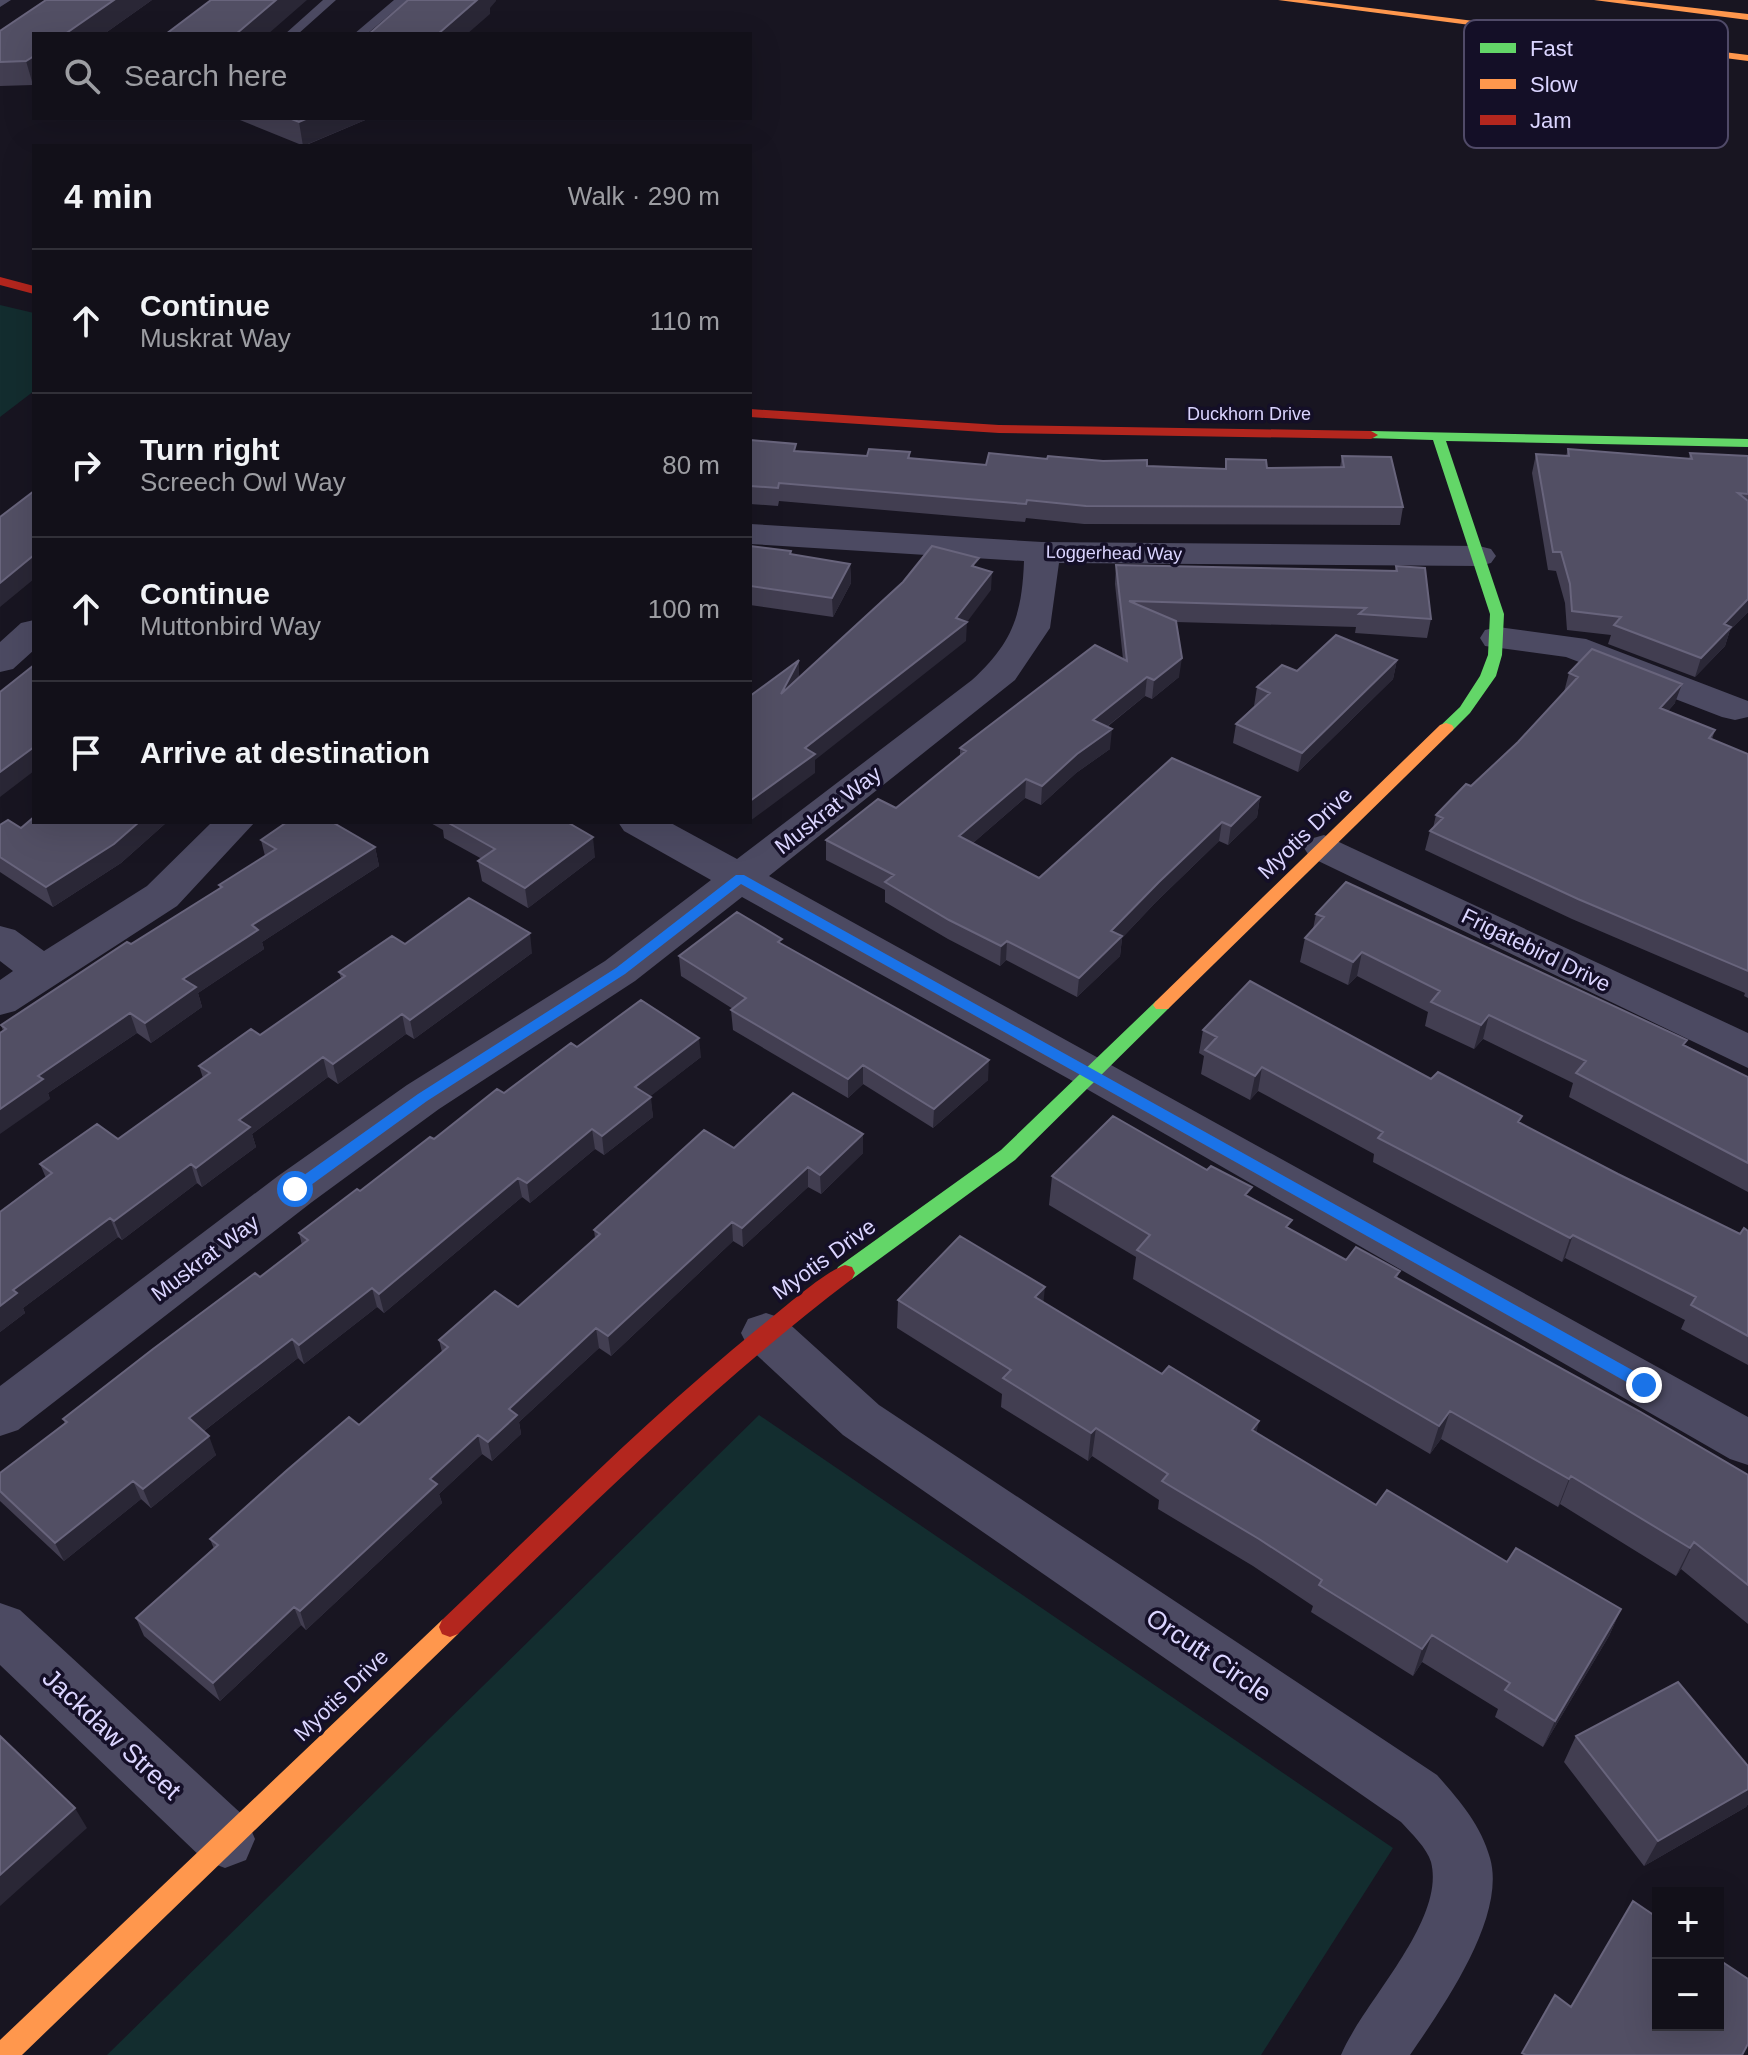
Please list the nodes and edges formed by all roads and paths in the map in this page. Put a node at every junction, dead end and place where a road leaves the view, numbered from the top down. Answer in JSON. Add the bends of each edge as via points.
{"nodes":[{"id":1,"x":330,"y":0,"type":"edge"},
{"id":2,"x":401,"y":0,"type":"edge"},
{"id":3,"x":1283,"y":0,"type":"edge"},
{"id":4,"x":1599,"y":0,"type":"edge"},
{"id":5,"x":1747,"y":17,"type":"edge"},
{"id":6,"x":1464,"y":23,"type":"edge"},
{"id":7,"x":293,"y":32,"type":"edge"},
{"id":8,"x":362,"y":32,"type":"edge"},
{"id":9,"x":1728,"y":56,"type":"edge"},
{"id":10,"x":1748,"y":58,"type":"edge"},
{"id":11,"x":0,"y":281,"type":"edge"},
{"id":12,"x":32,"y":289,"type":"edge"},
{"id":13,"x":752,"y":413,"type":"edge"},
{"id":14,"x":1438,"y":436,"type":"junction"},
{"id":15,"x":1748,"y":443,"type":"edge"},
{"id":16,"x":752,"y":534,"type":"edge"},
{"id":17,"x":1042,"y":552,"type":"junction"},
{"id":18,"x":1479,"y":556,"type":"junction"},
{"id":19,"x":32,"y":633,"type":"edge"},
{"id":20,"x":1498,"y":638,"type":"junction"},
{"id":21,"x":0,"y":661,"type":"edge"},
{"id":22,"x":1744,"y":713,"type":"edge"},
{"id":23,"x":233,"y":824,"type":"edge"},
{"id":24,"x":642,"y":824,"type":"edge"},
{"id":25,"x":1324,"y":848,"type":"junction"},
{"id":26,"x":740,"y":878,"type":"junction"},
{"id":27,"x":0,"y":940,"type":"edge"},
{"id":28,"x":43,"y":972,"type":"junction"},
{"id":29,"x":0,"y":1000,"type":"edge"},
{"id":30,"x":1748,"y":1052,"type":"edge"},
{"id":31,"x":1094,"y":1073,"type":"junction"},
{"id":32,"x":766,"y":1333,"type":"junction"},
{"id":33,"x":0,"y":1415,"type":"edge"},
{"id":34,"x":1748,"y":1443,"type":"edge"},
{"id":35,"x":0,"y":1628,"type":"edge"},
{"id":36,"x":225,"y":1839,"type":"junction"},
{"id":37,"x":3,"y":2055,"type":"edge"},
{"id":38,"x":1373,"y":2055,"type":"edge"}],
"edges":[{"from":1,"to":7,"type":"lane"},
{"from":2,"to":8,"type":"lane"},
{"from":3,"to":6,"type":"main road"},
{"from":4,"to":5,"type":"main road"},
{"from":9,"to":10,"type":"main road"},
{"from":11,"to":12,"type":"main road"},
{"from":13,"to":14,"type":"main road","name":"Duckhorn Drive","via":[[1014,431]]},
{"from":14,"to":15,"type":"main road","name":"Duckhorn Drive"},
{"from":14,"to":18,"type":"main road","name":"Myotis Drive"},
{"from":16,"to":17,"type":"street","name":"Loggerhead Way"},
{"from":17,"to":18,"type":"street","name":"Loggerhead Way"},
{"from":17,"to":26,"type":"street","name":"Muskrat Way","via":[[1036,622],[1005,671]]},
{"from":18,"to":20,"type":"main road","name":"Myotis Drive","via":[[1497,614]]},
{"from":19,"to":21,"type":"street"},
{"from":20,"to":22,"type":"street","via":[[1573,647]]},
{"from":20,"to":25,"type":"main road","name":"Myotis Drive","via":[[1495,664],[1465,710]]},
{"from":23,"to":28,"type":"street","via":[[162,896]]},
{"from":24,"to":26,"type":"street"},
{"from":25,"to":30,"type":"street","name":"Frigatebird Drive"},
{"from":25,"to":31,"type":"main road","name":"Myotis Drive"},
{"from":26,"to":31,"type":"street"},
{"from":26,"to":33,"type":"street","name":"Muskrat Way","via":[[620,971],[423,1097],[308,1180]]},
{"from":27,"to":28,"type":"street"},
{"from":28,"to":29,"type":"street"},
{"from":31,"to":32,"type":"main road","name":"Myotis Drive","via":[[1008,1155]]},
{"from":31,"to":34,"type":"street"},
{"from":32,"to":36,"type":"main road","name":"Myotis Drive","via":[[688,1399]]},
{"from":32,"to":38,"type":"street","name":"Orcutt Circle","via":[[861,1420],[1416,1795],[1440,1822],[1461,1862],[1460,1896],[1444,1942]]},
{"from":35,"to":36,"type":"street","name":"Jackdaw Street"},
{"from":36,"to":37,"type":"main road","name":"Myotis Drive"}]}
